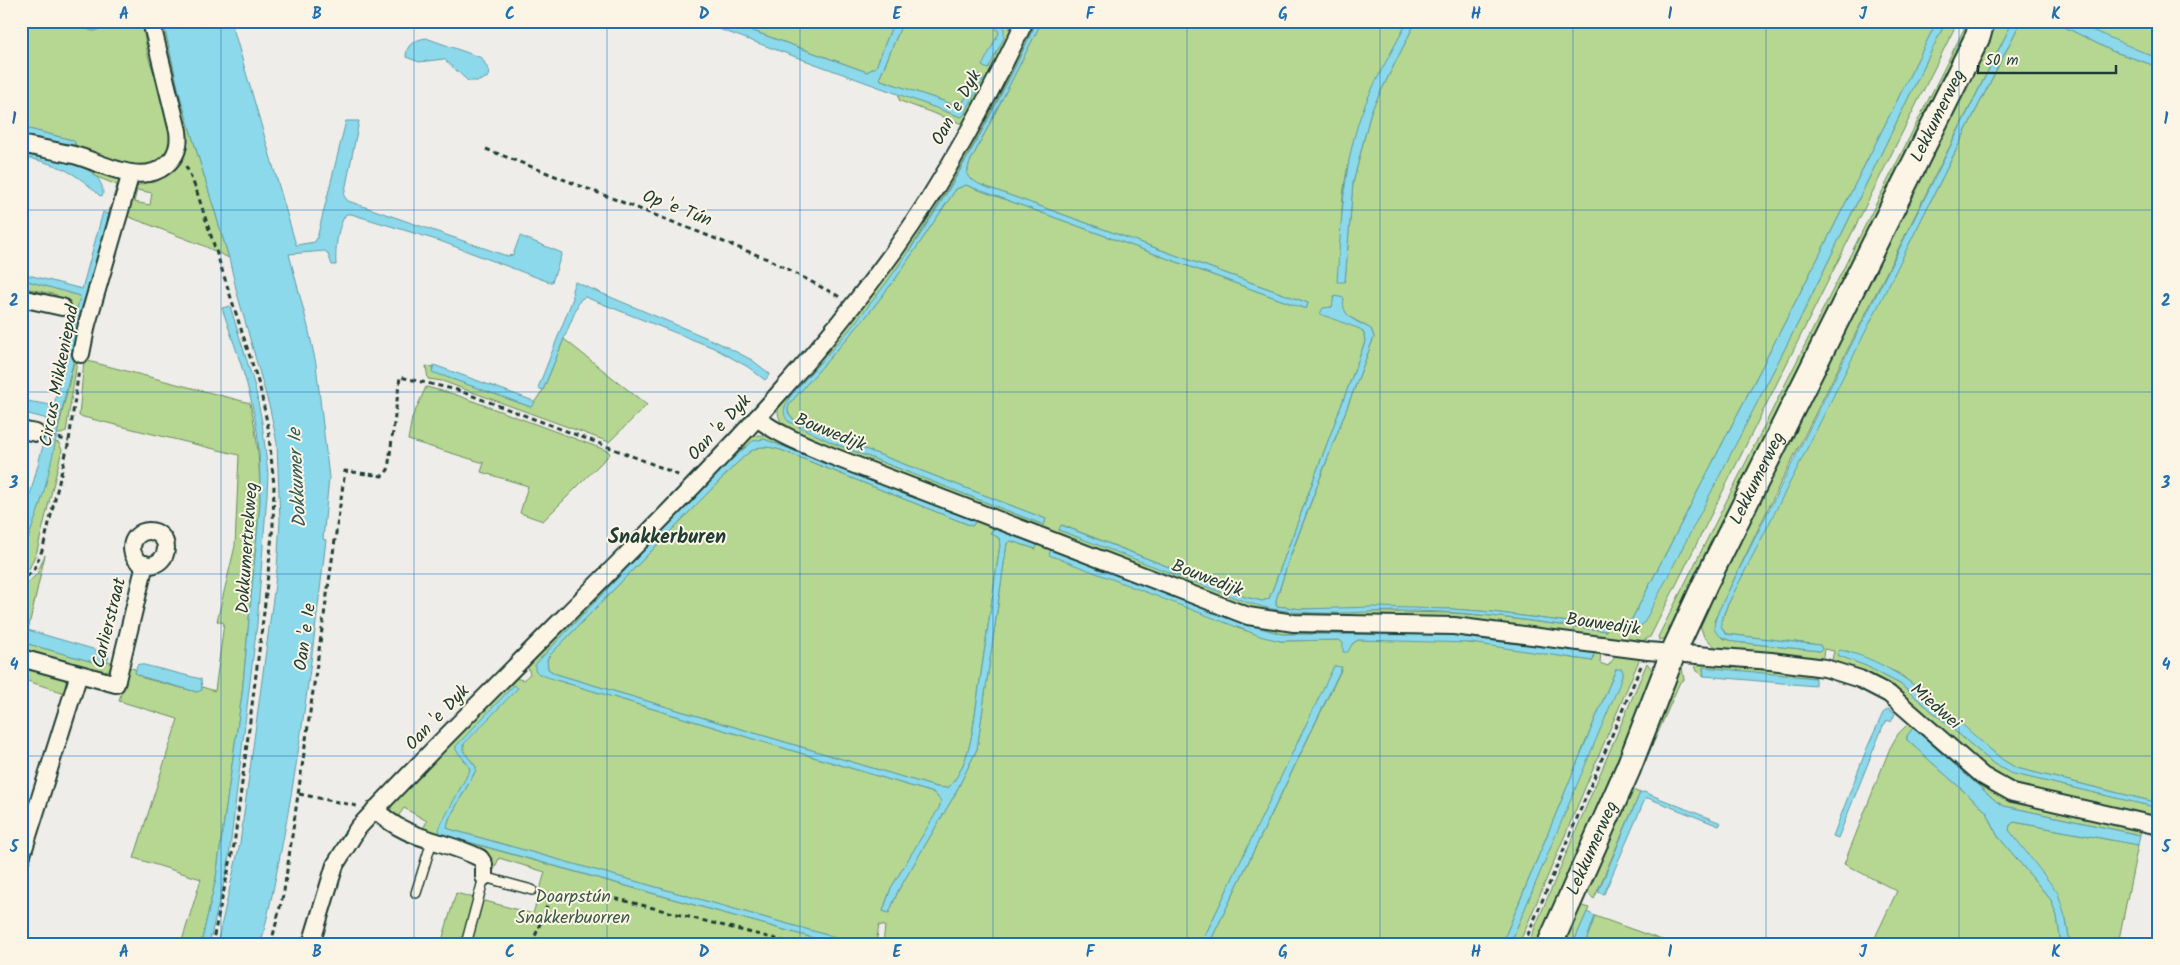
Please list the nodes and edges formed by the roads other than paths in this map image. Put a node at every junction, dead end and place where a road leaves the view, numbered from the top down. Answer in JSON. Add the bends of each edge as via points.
{"nodes":[{"id":1,"x":151,"y":21,"type":"edge"},
{"id":2,"x":1025,"y":21,"type":"edge"},
{"id":3,"x":1982,"y":21,"type":"edge"},
{"id":4,"x":21,"y":144,"type":"edge"},
{"id":5,"x":131,"y":172,"type":"junction"},
{"id":6,"x":21,"y":298,"type":"edge"},
{"id":7,"x":62,"y":307,"type":"dead end"},
{"id":8,"x":81,"y":354,"type":"road end"},
{"id":9,"x":758,"y":418,"type":"junction"},
{"id":10,"x":145,"y":564,"type":"dead end"},
{"id":11,"x":1673,"y":653,"type":"junction"},
{"id":12,"x":21,"y":658,"type":"edge"},
{"id":13,"x":79,"y":674,"type":"junction"},
{"id":14,"x":375,"y":810,"type":"junction"},
{"id":15,"x":2159,"y":826,"type":"edge"},
{"id":16,"x":432,"y":841,"type":"junction"},
{"id":17,"x":21,"y":858,"type":"edge"},
{"id":18,"x":484,"y":877,"type":"junction"},
{"id":19,"x":532,"y":890,"type":"road end"},
{"id":20,"x":416,"y":893,"type":"dead end"},
{"id":21,"x":312,"y":944,"type":"edge"},
{"id":22,"x":466,"y":944,"type":"edge"},
{"id":23,"x":1550,"y":944,"type":"edge"}],
"edges":[{"from":1,"to":5,"type":"street","via":[[179,140],[176,154],[163,168],[154,172]]},
{"from":2,"to":9,"type":"street","name":"Oan 'e Dyk","via":[[988,95],[930,196],[895,249],[834,330]]},
{"from":3,"to":11,"type":"main road","name":"Lekkumerweg","via":[[1978,36]]},
{"from":4,"to":5,"type":"street"},
{"from":5,"to":8,"type":"street","name":"Circus Mikkeniepad"},
{"from":6,"to":7,"type":"street"},
{"from":9,"to":11,"type":"street","name":"Bouwedijk","via":[[787,437],[828,455],[1248,616],[1294,623],[1454,626]]},
{"from":9,"to":14,"type":"street","name":"Oan 'e Dyk"},
{"from":10,"to":13,"type":"street","name":"Carlierstraat","via":[[116,684]]},
{"from":11,"to":15,"type":"street","name":"Miedwei","via":[[1811,665],[1860,678],[1900,702],[1997,786],[2029,798]]},
{"from":11,"to":23,"type":"main road","name":"Lekkumerweg","via":[[1628,769]]},
{"from":12,"to":13,"type":"street","name":"Carlierstraat"},
{"from":13,"to":17,"type":"street","name":"Carlierstraat"},
{"from":14,"to":16,"type":"street","via":[[400,829]]},
{"from":14,"to":21,"type":"street","name":"Oan 'e Dyk","via":[[358,828],[335,865]]},
{"from":16,"to":18,"type":"street","via":[[480,858],[484,864]]},
{"from":16,"to":20,"type":"lane"},
{"from":18,"to":19,"type":"lane"},
{"from":18,"to":22,"type":"lane"}]}
